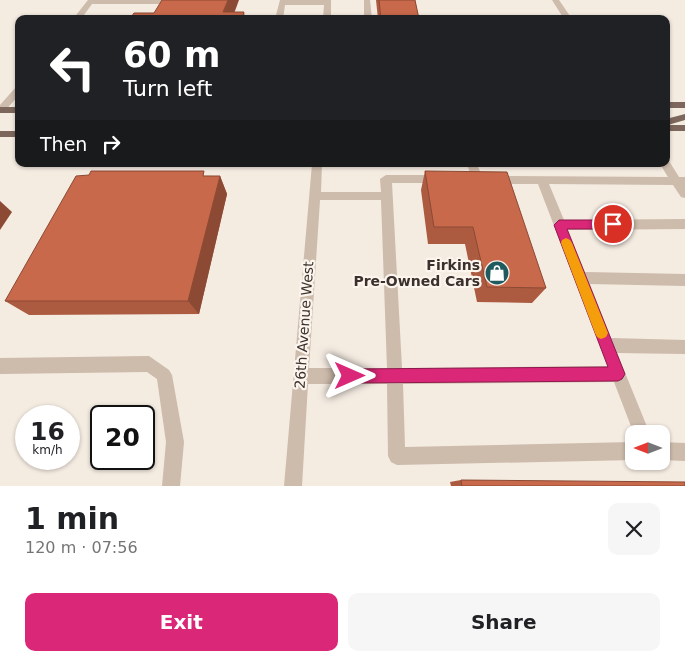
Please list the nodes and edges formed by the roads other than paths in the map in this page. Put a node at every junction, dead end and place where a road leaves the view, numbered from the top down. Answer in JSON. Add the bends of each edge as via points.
{"nodes":[{"id":1,"x":367,"y":0,"type":"edge"},
{"id":2,"x":555,"y":0,"type":"edge"},
{"id":3,"x":92,"y":1,"type":"edge"},
{"id":4,"x":283,"y":2,"type":"edge"},
{"id":5,"x":328,"y":2,"type":"edge"},
{"id":6,"x":80,"y":15,"type":"edge"},
{"id":7,"x":164,"y":15,"type":"edge"},
{"id":8,"x":280,"y":15,"type":"edge"},
{"id":9,"x":327,"y":15,"type":"edge"},
{"id":10,"x":368,"y":15,"type":"edge"},
{"id":11,"x":565,"y":15,"type":"edge"},
{"id":12,"x":15,"y":94,"type":"edge"},
{"id":13,"x":670,"y":105,"type":"edge"},
{"id":14,"x":685,"y":105,"type":"edge"},
{"id":15,"x":1,"y":110,"type":"edge"},
{"id":16,"x":15,"y":110,"type":"edge"},
{"id":17,"x":685,"y":117,"type":"edge"},
{"id":18,"x":670,"y":121,"type":"edge"},
{"id":19,"x":670,"y":128,"type":"edge"},
{"id":20,"x":685,"y":128,"type":"edge"},
{"id":21,"x":0,"y":134,"type":"edge"},
{"id":22,"x":15,"y":134,"type":"edge"},
{"id":23,"x":317,"y":167,"type":"edge"},
{"id":24,"x":473,"y":167,"type":"edge"},
{"id":25,"x":668,"y":167,"type":"edge"},
{"id":26,"x":477,"y":180,"type":"junction"},
{"id":27,"x":542,"y":180,"type":"junction"},
{"id":28,"x":681,"y":181,"type":"edge"},
{"id":29,"x":685,"y":194,"type":"edge"},
{"id":30,"x":314,"y":196,"type":"junction"},
{"id":31,"x":388,"y":196,"type":"junction"},
{"id":32,"x":685,"y":224,"type":"edge"},
{"id":33,"x":559,"y":225,"type":"junction"},
{"id":34,"x":580,"y":278,"type":"junction"},
{"id":35,"x":685,"y":280,"type":"edge"},
{"id":36,"x":606,"y":345,"type":"junction"},
{"id":37,"x":685,"y":347,"type":"edge"},
{"id":38,"x":0,"y":366,"type":"edge"},
{"id":39,"x":618,"y":374,"type":"junction"},
{"id":40,"x":300,"y":376,"type":"junction"},
{"id":41,"x":395,"y":376,"type":"junction"},
{"id":42,"x":638,"y":425,"type":"edge"},
{"id":43,"x":625,"y":451,"type":"edge"},
{"id":44,"x":670,"y":451,"type":"edge"},
{"id":45,"x":685,"y":452,"type":"edge"},
{"id":46,"x":171,"y":486,"type":"edge"},
{"id":47,"x":293,"y":486,"type":"edge"}],
"edges":[{"from":1,"to":10,"type":"street"},
{"from":2,"to":11,"type":"street"},
{"from":3,"to":6,"type":"street"},
{"from":3,"to":7,"type":"street","via":[[172,2]]},
{"from":4,"to":5,"type":"street"},
{"from":4,"to":8,"type":"street"},
{"from":5,"to":9,"type":"street"},
{"from":12,"to":15,"type":"street"},
{"from":13,"to":14,"type":"main road"},
{"from":15,"to":16,"type":"main road"},
{"from":17,"to":18,"type":"main road"},
{"from":19,"to":20,"type":"main road"},
{"from":21,"to":22,"type":"main road"},
{"from":23,"to":30,"type":"street","name":"26th Avenue West"},
{"from":24,"to":26,"type":"street"},
{"from":25,"to":28,"type":"street"},
{"from":26,"to":27,"type":"street"},
{"from":26,"to":31,"type":"street","via":[[386,179]]},
{"from":27,"to":28,"type":"street"},
{"from":27,"to":33,"type":"street"},
{"from":28,"to":29,"type":"street"},
{"from":30,"to":31,"type":"street"},
{"from":30,"to":40,"type":"street","name":"26th Avenue West"},
{"from":31,"to":41,"type":"street"},
{"from":32,"to":33,"type":"street"},
{"from":33,"to":34,"type":"street"},
{"from":34,"to":35,"type":"street"},
{"from":34,"to":36,"type":"street"},
{"from":36,"to":37,"type":"street"},
{"from":36,"to":39,"type":"street"},
{"from":38,"to":46,"type":"street","via":[[149,364],[164,375],[175,442]]},
{"from":39,"to":41,"type":"street"},
{"from":39,"to":42,"type":"street"},
{"from":40,"to":41,"type":"street"},
{"from":40,"to":47,"type":"street","name":"26th Avenue West"},
{"from":41,"to":43,"type":"street","via":[[397,456]]},
{"from":44,"to":45,"type":"street"}]}
